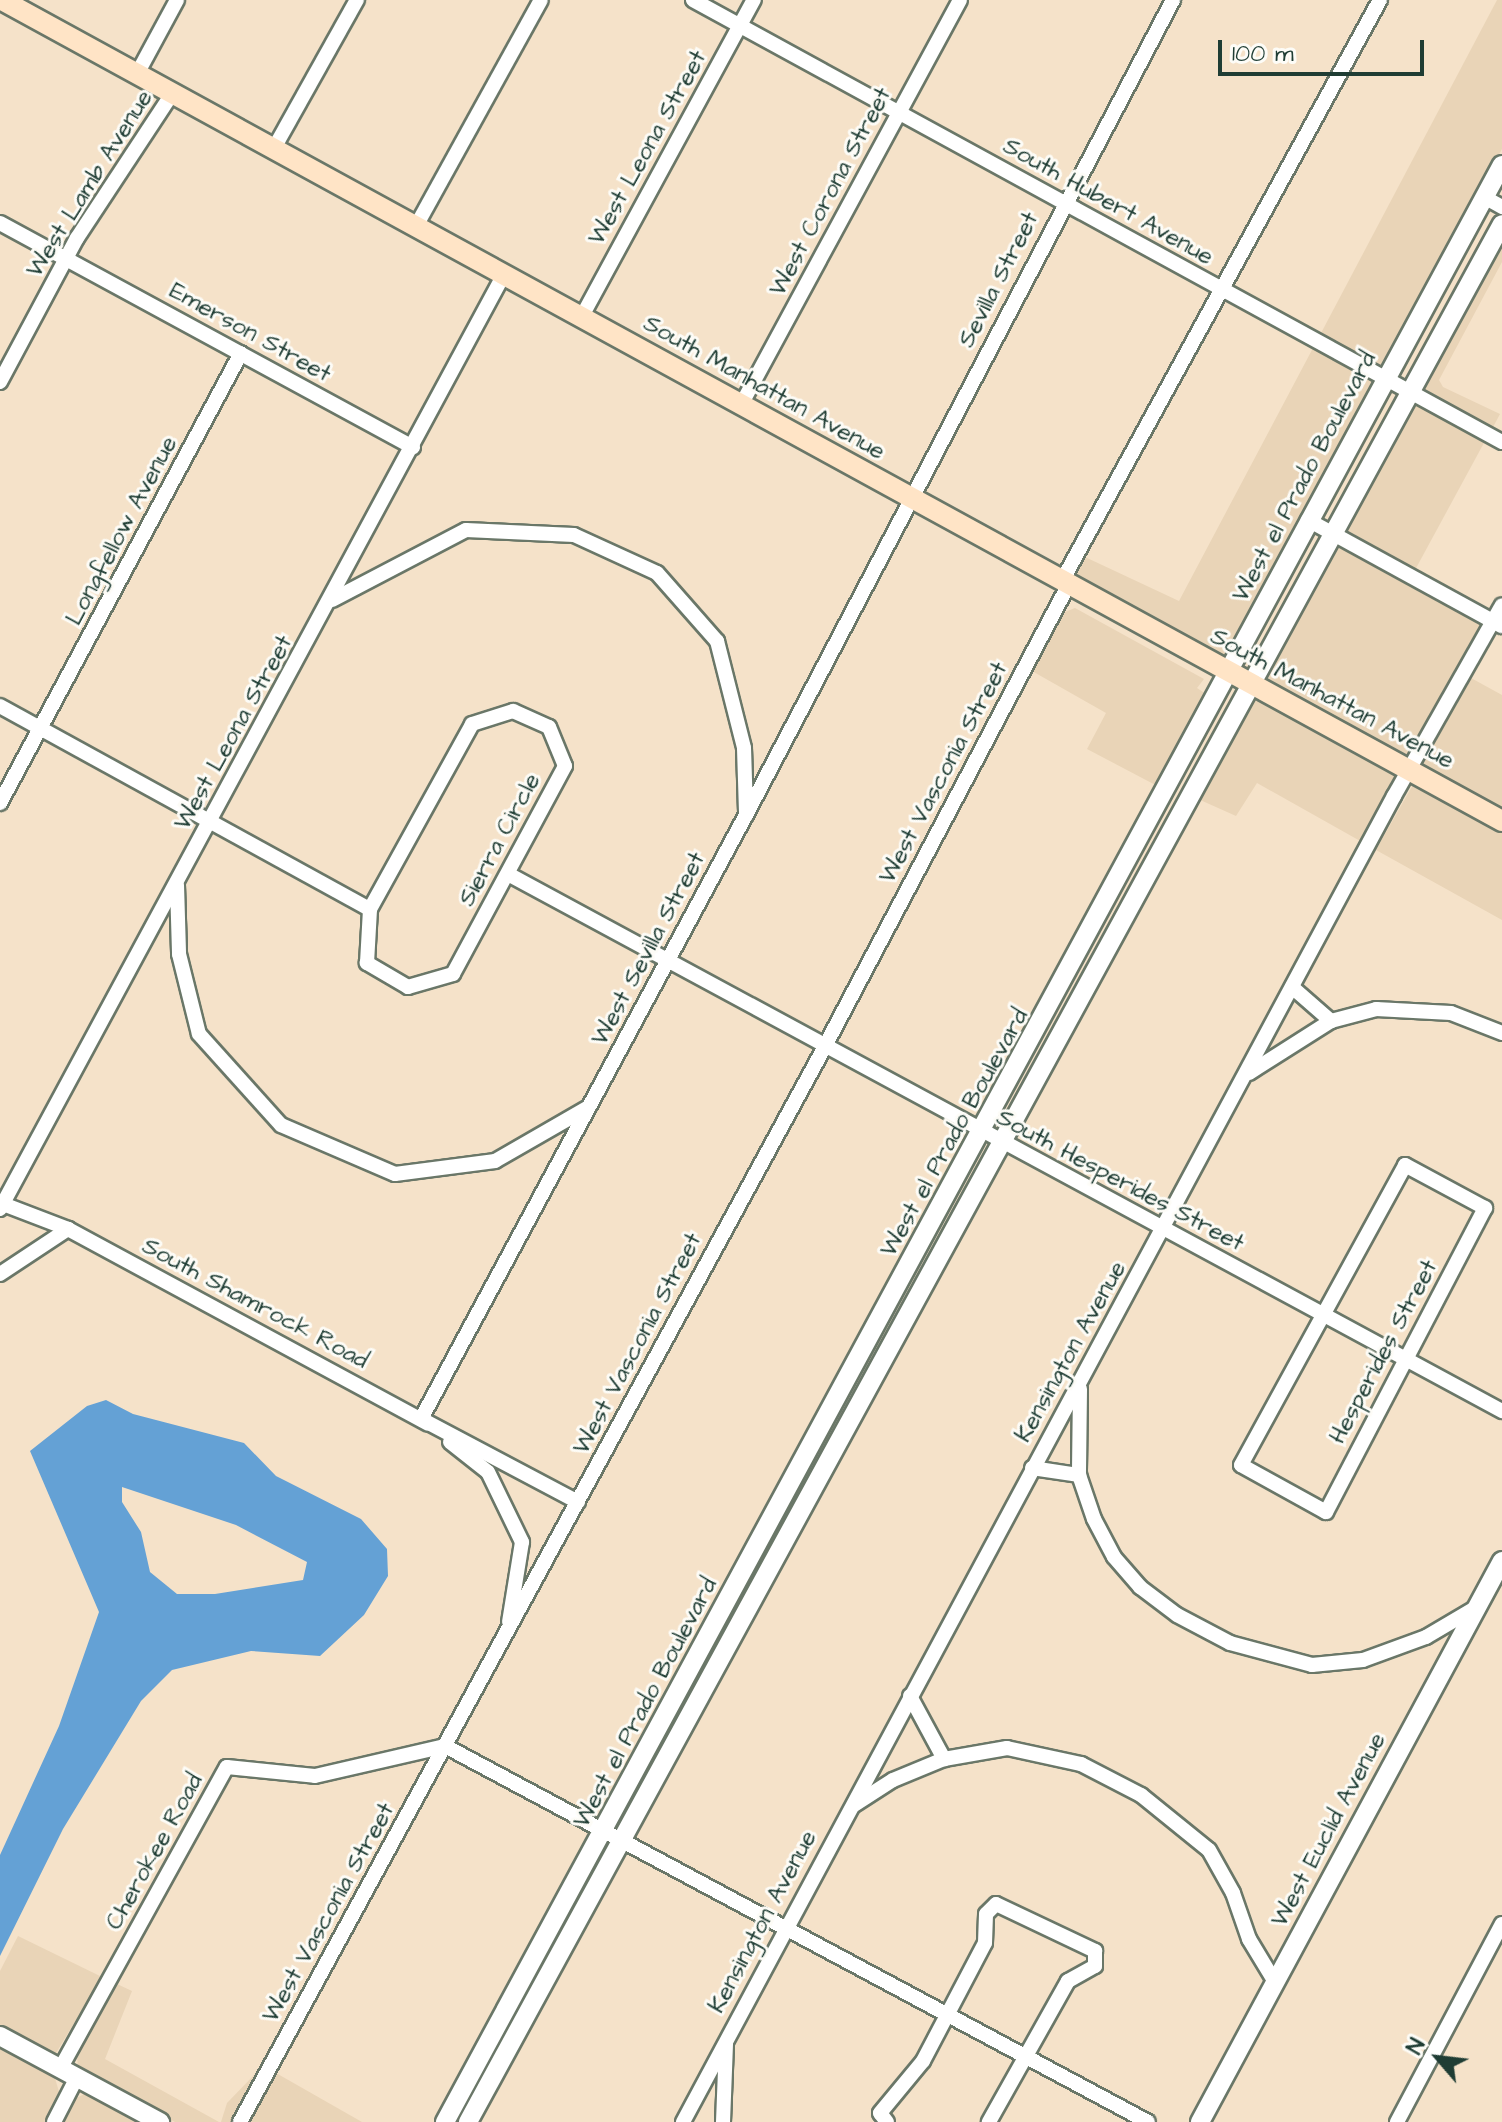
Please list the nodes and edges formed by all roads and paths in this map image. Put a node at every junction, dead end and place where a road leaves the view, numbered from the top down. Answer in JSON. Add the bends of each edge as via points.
{"nodes":[{"id":1,"x":2,"y":0,"type":"edge"},
{"id":2,"x":177,"y":0,"type":"edge"},
{"id":3,"x":357,"y":0,"type":"edge"},
{"id":4,"x":541,"y":0,"type":"edge"},
{"id":5,"x":693,"y":0,"type":"edge"},
{"id":6,"x":754,"y":0,"type":"edge"},
{"id":7,"x":960,"y":0,"type":"edge"},
{"id":8,"x":1173,"y":0,"type":"edge"},
{"id":9,"x":1380,"y":0,"type":"edge"},
{"id":10,"x":740,"y":25,"type":"junction"},
{"id":11,"x":137,"y":74,"type":"junction"},
{"id":12,"x":172,"y":94,"type":"junction"},
{"id":13,"x":899,"y":113,"type":"junction"},
{"id":14,"x":273,"y":150,"type":"junction"},
{"id":15,"x":1502,"y":165,"type":"edge"},
{"id":16,"x":1484,"y":197,"type":"junction"},
{"id":17,"x":1063,"y":203,"type":"junction"},
{"id":18,"x":1502,"y":207,"type":"edge"},
{"id":19,"x":0,"y":223,"type":"edge"},
{"id":20,"x":1502,"y":224,"type":"edge"},
{"id":21,"x":415,"y":228,"type":"junction"},
{"id":22,"x":66,"y":258,"type":"junction"},
{"id":23,"x":503,"y":276,"type":"junction"},
{"id":24,"x":1223,"y":291,"type":"junction"},
{"id":25,"x":581,"y":318,"type":"junction"},
{"id":26,"x":241,"y":353,"type":"junction"},
{"id":27,"x":1386,"y":379,"type":"junction"},
{"id":28,"x":0,"y":382,"type":"edge"},
{"id":29,"x":1407,"y":391,"type":"junction"},
{"id":30,"x":741,"y":405,"type":"junction"},
{"id":31,"x":1502,"y":442,"type":"edge"},
{"id":32,"x":413,"y":447,"type":"junction"},
{"id":33,"x":911,"y":497,"type":"junction"},
{"id":34,"x":1308,"y":520,"type":"junction"},
{"id":35,"x":1332,"y":533,"type":"junction"},
{"id":36,"x":1066,"y":582,"type":"junction"},
{"id":37,"x":1267,"y":597,"type":"junction"},
{"id":38,"x":332,"y":600,"type":"junction"},
{"id":39,"x":1502,"y":605,"type":"edge"},
{"id":40,"x":1292,"y":609,"type":"junction"},
{"id":41,"x":1498,"y":623,"type":"edge"},
{"id":42,"x":1228,"y":673,"type":"junction"},
{"id":43,"x":1251,"y":686,"type":"junction"},
{"id":44,"x":0,"y":706,"type":"edge"},
{"id":45,"x":42,"y":729,"type":"junction"},
{"id":46,"x":1189,"y":747,"type":"junction"},
{"id":47,"x":1211,"y":759,"type":"junction"},
{"id":48,"x":1409,"y":769,"type":"junction"},
{"id":49,"x":0,"y":803,"type":"edge"},
{"id":50,"x":746,"y":815,"type":"junction"},
{"id":51,"x":1502,"y":821,"type":"edge"},
{"id":52,"x":210,"y":822,"type":"junction"},
{"id":53,"x":508,"y":874,"type":"junction"},
{"id":54,"x":177,"y":885,"type":"junction"},
{"id":55,"x":370,"y":909,"type":"junction"},
{"id":56,"x":1088,"y":937,"type":"junction"},
{"id":57,"x":1107,"y":948,"type":"junction"},
{"id":58,"x":667,"y":963,"type":"junction"},
{"id":59,"x":1292,"y":987,"type":"junction"},
{"id":60,"x":1331,"y":1021,"type":"junction"},
{"id":61,"x":1502,"y":1033,"type":"edge"},
{"id":62,"x":824,"y":1048,"type":"junction"},
{"id":63,"x":1246,"y":1076,"type":"junction"},
{"id":64,"x":589,"y":1107,"type":"junction"},
{"id":65,"x":992,"y":1137,"type":"junction"},
{"id":66,"x":1,"y":1206,"type":"edge"},
{"id":67,"x":68,"y":1229,"type":"junction"},
{"id":68,"x":1163,"y":1229,"type":"junction"},
{"id":69,"x":0,"y":1274,"type":"edge"},
{"id":70,"x":1324,"y":1315,"type":"junction"},
{"id":71,"x":1404,"y":1358,"type":"junction"},
{"id":72,"x":866,"y":1364,"type":"junction"},
{"id":73,"x":1080,"y":1384,"type":"junction"},
{"id":74,"x":1502,"y":1411,"type":"edge"},
{"id":75,"x":421,"y":1419,"type":"junction"},
{"id":76,"x":1032,"y":1468,"type":"junction"},
{"id":77,"x":1079,"y":1475,"type":"junction"},
{"id":78,"x":578,"y":1502,"type":"junction"},
{"id":79,"x":1502,"y":1561,"type":"edge"},
{"id":80,"x":735,"y":1588,"type":"junction"},
{"id":81,"x":754,"y":1597,"type":"junction"},
{"id":82,"x":1477,"y":1607,"type":"junction"},
{"id":83,"x":507,"y":1634,"type":"junction"},
{"id":84,"x":910,"y":1696,"type":"junction"},
{"id":85,"x":445,"y":1746,"type":"junction"},
{"id":86,"x":944,"y":1759,"type":"junction"},
{"id":87,"x":850,"y":1807,"type":"junction"},
{"id":88,"x":605,"y":1830,"type":"junction"},
{"id":89,"x":622,"y":1839,"type":"junction"},
{"id":90,"x":1502,"y":1924,"type":"edge"},
{"id":91,"x":785,"y":1928,"type":"junction"},
{"id":92,"x":1275,"y":1982,"type":"junction"},
{"id":93,"x":518,"y":2009,"type":"junction"},
{"id":94,"x":945,"y":2013,"type":"junction"},
{"id":95,"x":0,"y":2036,"type":"edge"},
{"id":96,"x":727,"y":2036,"type":"junction"},
{"id":97,"x":1026,"y":2056,"type":"junction"},
{"id":98,"x":69,"y":2073,"type":"junction"},
{"id":99,"x":684,"y":2121,"type":"edge"},
{"id":100,"x":54,"y":2122,"type":"edge"},
{"id":101,"x":160,"y":2122,"type":"edge"},
{"id":102,"x":240,"y":2122,"type":"edge"},
{"id":103,"x":445,"y":2122,"type":"edge"},
{"id":104,"x":468,"y":2122,"type":"edge"},
{"id":105,"x":723,"y":2122,"type":"edge"},
{"id":106,"x":887,"y":2122,"type":"edge"},
{"id":107,"x":989,"y":2122,"type":"edge"},
{"id":108,"x":1148,"y":2122,"type":"edge"},
{"id":109,"x":1200,"y":2122,"type":"edge"},
{"id":110,"x":1397,"y":2122,"type":"edge"}],
"edges":[{"from":1,"to":11,"type":"main road","name":"South Manhattan Avenue"},
{"from":2,"to":11,"type":"street"},
{"from":3,"to":14,"type":"street"},
{"from":4,"to":21,"type":"street"},
{"from":5,"to":10,"type":"street","name":"South Hubert Avenue"},
{"from":6,"to":10,"type":"street","name":"West Leona Street"},
{"from":7,"to":13,"type":"street","name":"West Corona Street"},
{"from":8,"to":17,"type":"street","name":"Sevilla Street"},
{"from":9,"to":24,"type":"street","name":"West Vasconia Street"},
{"from":10,"to":13,"type":"street","name":"South Hubert Avenue"},
{"from":10,"to":25,"type":"street","name":"West Leona Street"},
{"from":11,"to":12,"type":"main road","name":"South Manhattan Avenue"},
{"from":12,"to":14,"type":"main road","name":"South Manhattan Avenue"},
{"from":12,"to":22,"type":"street","name":"West Lamb Avenue"},
{"from":13,"to":17,"type":"street","name":"South Hubert Avenue"},
{"from":13,"to":30,"type":"street","name":"West Corona Street"},
{"from":14,"to":21,"type":"main road","name":"South Manhattan Avenue"},
{"from":15,"to":16,"type":"street","name":"West el Prado Boulevard"},
{"from":16,"to":18,"type":"street"},
{"from":16,"to":27,"type":"street","name":"West el Prado Boulevard"},
{"from":17,"to":24,"type":"street","name":"South Hubert Avenue"},
{"from":17,"to":33,"type":"street","name":"Sevilla Street"},
{"from":19,"to":22,"type":"street","name":"Emerson Street"},
{"from":20,"to":29,"type":"street","name":"West el Prado Boulevard"},
{"from":21,"to":23,"type":"main road","name":"South Manhattan Avenue"},
{"from":22,"to":26,"type":"street","name":"Emerson Street"},
{"from":22,"to":28,"type":"street","name":"West Lamb Avenue"},
{"from":23,"to":25,"type":"main road","name":"South Manhattan Avenue"},
{"from":23,"to":32,"type":"street","name":"West Leona Street"},
{"from":24,"to":27,"type":"street","name":"South Hubert Avenue"},
{"from":24,"to":36,"type":"street","name":"West Vasconia Street"},
{"from":25,"to":30,"type":"main road","name":"South Manhattan Avenue"},
{"from":26,"to":32,"type":"street","name":"Emerson Street"},
{"from":26,"to":45,"type":"street","name":"Longfellow Avenue"},
{"from":27,"to":29,"type":"street","name":"South Hubert Avenue"},
{"from":27,"to":34,"type":"street","name":"West el Prado Boulevard"},
{"from":29,"to":31,"type":"street","name":"South Hubert Avenue"},
{"from":29,"to":35,"type":"street","name":"West el Prado Boulevard"},
{"from":30,"to":33,"type":"main road","name":"South Manhattan Avenue"},
{"from":32,"to":38,"type":"street","name":"West Leona Street"},
{"from":33,"to":36,"type":"main road","name":"South Manhattan Avenue"},
{"from":33,"to":50,"type":"street","name":"West Sevilla Street"},
{"from":34,"to":35,"type":"street"},
{"from":34,"to":37,"type":"street","name":"West el Prado Boulevard"},
{"from":35,"to":40,"type":"street","name":"West el Prado Boulevard"},
{"from":35,"to":41,"type":"street"},
{"from":36,"to":42,"type":"main road","name":"South Manhattan Avenue"},
{"from":36,"to":62,"type":"street","name":"West Vasconia Street"},
{"from":37,"to":40,"type":"street"},
{"from":37,"to":42,"type":"street","name":"West el Prado Boulevard"},
{"from":38,"to":50,"type":"street","via":[[466,530],[574,535],[657,573],[717,641],[744,748]]},
{"from":38,"to":52,"type":"street","name":"West Leona Street"},
{"from":39,"to":41,"type":"street","name":"Kensington Avenue"},
{"from":40,"to":43,"type":"street","name":"West el Prado Boulevard"},
{"from":41,"to":48,"type":"street","name":"Kensington Avenue"},
{"from":42,"to":43,"type":"main road","name":"South Manhattan Avenue"},
{"from":42,"to":46,"type":"street","name":"West el Prado Boulevard"},
{"from":43,"to":47,"type":"street","name":"West el Prado Boulevard"},
{"from":43,"to":48,"type":"main road","name":"South Manhattan Avenue"},
{"from":44,"to":45,"type":"street"},
{"from":45,"to":49,"type":"street","name":"Longfellow Avenue"},
{"from":45,"to":52,"type":"street"},
{"from":46,"to":47,"type":"street"},
{"from":46,"to":56,"type":"street","name":"West el Prado Boulevard"},
{"from":47,"to":57,"type":"street","name":"West el Prado Boulevard"},
{"from":48,"to":51,"type":"main road","name":"South Manhattan Avenue"},
{"from":48,"to":59,"type":"street","name":"Kensington Avenue"},
{"from":50,"to":58,"type":"street","name":"West Sevilla Street"},
{"from":52,"to":54,"type":"street","name":"West Leona Street"},
{"from":52,"to":55,"type":"street"},
{"from":53,"to":55,"type":"street","name":"Sierra Circle","via":[[453,974],[408,987],[367,963]]},
{"from":53,"to":55,"type":"street","name":"Sierra Circle","via":[[565,766],[549,727],[513,711],[472,724]]},
{"from":53,"to":58,"type":"street","name":"South Hesperides Street"},
{"from":54,"to":64,"type":"street","via":[[179,954],[199,1034],[281,1125],[395,1174],[495,1161]]},
{"from":54,"to":66,"type":"street","name":"West Leona Street"},
{"from":56,"to":57,"type":"street"},
{"from":56,"to":65,"type":"street","name":"West el Prado Boulevard"},
{"from":57,"to":65,"type":"street","name":"West el Prado Boulevard"},
{"from":58,"to":62,"type":"street","name":"South Hesperides Street"},
{"from":58,"to":64,"type":"street","name":"West Sevilla Street"},
{"from":59,"to":60,"type":"street"},
{"from":59,"to":63,"type":"street","name":"Kensington Avenue"},
{"from":60,"to":61,"type":"street","via":[[1410,1007],[1451,1013]]},
{"from":60,"to":63,"type":"street"},
{"from":62,"to":65,"type":"street","name":"South Hesperides Street"},
{"from":62,"to":78,"type":"street","name":"West Vasconia Street"},
{"from":63,"to":68,"type":"street","name":"Kensington Avenue"},
{"from":64,"to":75,"type":"street","name":"West Sevilla Street"},
{"from":65,"to":68,"type":"street","name":"South Hesperides Street"},
{"from":65,"to":72,"type":"street","name":"West el Prado Boulevard"},
{"from":66,"to":67,"type":"street","name":"South Shamrock Road"},
{"from":67,"to":69,"type":"street"},
{"from":67,"to":75,"type":"street","name":"South Shamrock Road"},
{"from":68,"to":70,"type":"street","name":"South Hesperides Street"},
{"from":68,"to":73,"type":"street","name":"Kensington Avenue"},
{"from":70,"to":71,"type":"street","name":"South Hesperides Street"},
{"from":70,"to":71,"type":"street","name":"Hesperides Street","via":[[1405,1165],[1485,1208]]},
{"from":70,"to":71,"type":"street","name":"Hesperides Street","via":[[1241,1465],[1326,1512]]},
{"from":71,"to":74,"type":"street","name":"South Hesperides Street"},
{"from":72,"to":80,"type":"street","name":"West el Prado Boulevard"},
{"from":72,"to":81,"type":"street","name":"West el Prado Boulevard"},
{"from":73,"to":76,"type":"street","name":"Kensington Avenue"},
{"from":73,"to":77,"type":"street"},
{"from":75,"to":78,"type":"street","name":"South Shamrock Road"},
{"from":75,"to":83,"type":"street","name":"South Shamrock Road","via":[[488,1472],[522,1542]]},
{"from":76,"to":77,"type":"street"},
{"from":76,"to":84,"type":"street","name":"Kensington Avenue"},
{"from":77,"to":82,"type":"street","via":[[1114,1557],[1140,1587],[1177,1615],[1271,1658],[1312,1665],[1363,1660],[1426,1637]]},
{"from":78,"to":83,"type":"street","name":"West Vasconia Street"},
{"from":79,"to":82,"type":"street","name":"West Euclid Avenue"},
{"from":80,"to":81,"type":"street"},
{"from":80,"to":88,"type":"street","name":"West el Prado Boulevard"},
{"from":81,"to":89,"type":"street","name":"West el Prado Boulevard"},
{"from":82,"to":92,"type":"street","name":"West Euclid Avenue"},
{"from":83,"to":85,"type":"street","name":"West Vasconia Street"},
{"from":84,"to":86,"type":"street"},
{"from":84,"to":87,"type":"street","name":"Kensington Avenue"},
{"from":85,"to":88,"type":"street"},
{"from":85,"to":98,"type":"street","name":"Cherokee Road","via":[[315,1776],[227,1767]]},
{"from":85,"to":102,"type":"street","name":"West Vasconia Street"},
{"from":86,"to":87,"type":"street","via":[[893,1780]]},
{"from":86,"to":92,"type":"street","via":[[1007,1748],[1047,1753],[1141,1795],[1209,1850],[1233,1893],[1249,1939]]},
{"from":87,"to":91,"type":"street","name":"Kensington Avenue"},
{"from":88,"to":89,"type":"street"},
{"from":88,"to":93,"type":"street","name":"West el Prado Boulevard"},
{"from":89,"to":91,"type":"street"},
{"from":89,"to":93,"type":"street","name":"West el Prado Boulevard"},
{"from":90,"to":110,"type":"street"},
{"from":91,"to":94,"type":"street"},
{"from":91,"to":96,"type":"street","name":"Kensington Avenue"},
{"from":92,"to":109,"type":"street","name":"West Euclid Avenue"},
{"from":93,"to":103,"type":"street","name":"West el Prado Boulevard"},
{"from":93,"to":104,"type":"street","name":"West el Prado Boulevard"},
{"from":94,"to":97,"type":"street"},
{"from":94,"to":97,"type":"street","via":[[985,1943],[986,1914],[996,1904],[1095,1951],[1095,1966],[1068,1981]]},
{"from":94,"to":106,"type":"street","via":[[912,2078],[880,2113]]},
{"from":95,"to":98,"type":"street"},
{"from":96,"to":99,"type":"street","name":"Kensington Avenue"},
{"from":96,"to":105,"type":"street"},
{"from":97,"to":107,"type":"street"},
{"from":97,"to":108,"type":"street"},
{"from":98,"to":100,"type":"street"},
{"from":98,"to":101,"type":"street"}]}
